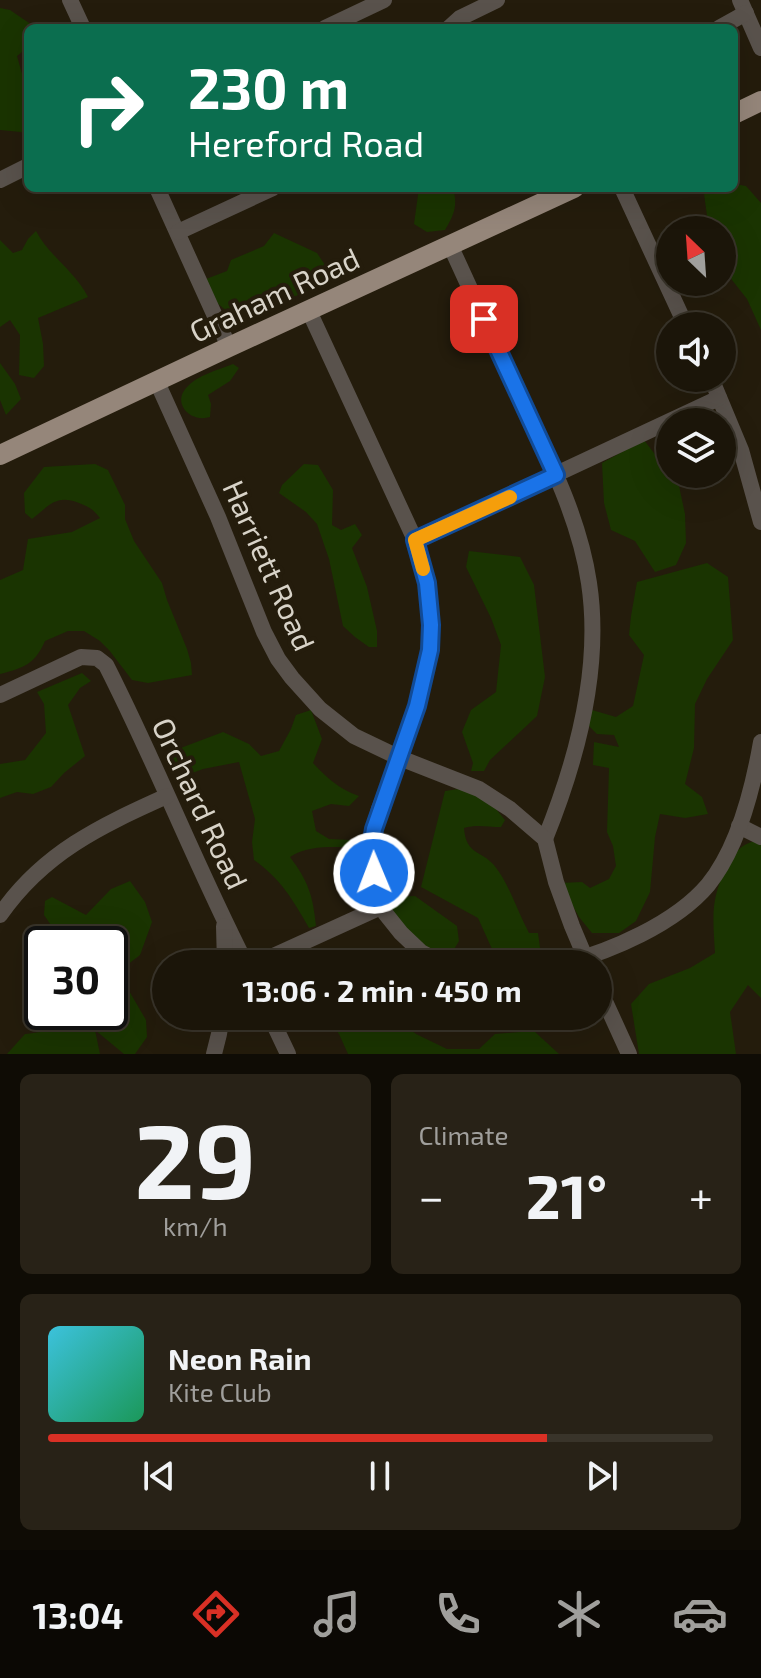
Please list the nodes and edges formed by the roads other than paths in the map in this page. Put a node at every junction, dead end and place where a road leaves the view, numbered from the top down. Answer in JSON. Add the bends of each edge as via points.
{"nodes":[{"id":1,"x":70,"y":0,"type":"edge"},
{"id":2,"x":384,"y":0,"type":"edge"},
{"id":3,"x":497,"y":0,"type":"edge"},
{"id":4,"x":743,"y":7,"type":"edge"},
{"id":5,"x":81,"y":24,"type":"edge"},
{"id":6,"x":333,"y":24,"type":"edge"},
{"id":7,"x":453,"y":24,"type":"edge"},
{"id":8,"x":724,"y":24,"type":"edge"},
{"id":9,"x":761,"y":48,"type":"edge"},
{"id":10,"x":761,"y":101,"type":"edge"},
{"id":11,"x":738,"y":112,"type":"edge"},
{"id":12,"x":24,"y":168,"type":"edge"},
{"id":13,"x":0,"y":180,"type":"edge"},
{"id":14,"x":159,"y":192,"type":"edge"},
{"id":15,"x":264,"y":192,"type":"edge"},
{"id":16,"x":565,"y":192,"type":"edge"},
{"id":17,"x":624,"y":192,"type":"edge"},
{"id":18,"x":178,"y":232,"type":"junction"},
{"id":19,"x":450,"y":245,"type":"junction"},
{"id":20,"x":309,"y":311,"type":"junction"},
{"id":21,"x":680,"y":312,"type":"edge"},
{"id":22,"x":229,"y":347,"type":"junction"},
{"id":23,"x":157,"y":382,"type":"junction"},
{"id":24,"x":717,"y":392,"type":"edge"},
{"id":25,"x":719,"y":398,"type":"junction"},
{"id":26,"x":0,"y":455,"type":"edge"},
{"id":27,"x":556,"y":475,"type":"junction"},
{"id":28,"x":761,"y":522,"type":"edge"},
{"id":29,"x":415,"y":540,"type":"junction"},
{"id":30,"x":0,"y":695,"type":"edge"},
{"id":31,"x":761,"y":742,"type":"edge"},
{"id":32,"x":400,"y":758,"type":"junction"},
{"id":33,"x":167,"y":796,"type":"junction"},
{"id":34,"x":739,"y":826,"type":"junction"},
{"id":35,"x":761,"y":837,"type":"edge"},
{"id":36,"x":545,"y":839,"type":"junction"},
{"id":37,"x":381,"y":907,"type":"junction"},
{"id":38,"x":0,"y":915,"type":"edge"},
{"id":39,"x":224,"y":920,"type":"junction"},
{"id":40,"x":225,"y":950,"type":"edge"},
{"id":41,"x":239,"y":950,"type":"edge"},
{"id":42,"x":287,"y":950,"type":"edge"},
{"id":43,"x":420,"y":950,"type":"edge"},
{"id":44,"x":582,"y":950,"type":"edge"},
{"id":45,"x":608,"y":950,"type":"edge"},
{"id":46,"x":612,"y":1017,"type":"edge"},
{"id":47,"x":220,"y":1030,"type":"edge"},
{"id":48,"x":277,"y":1030,"type":"edge"},
{"id":49,"x":214,"y":1054,"type":"edge"},
{"id":50,"x":288,"y":1054,"type":"edge"},
{"id":51,"x":629,"y":1054,"type":"edge"}],
"edges":[{"from":1,"to":5,"type":"street"},
{"from":2,"to":6,"type":"street"},
{"from":3,"to":7,"type":"street"},
{"from":4,"to":8,"type":"street"},
{"from":4,"to":9,"type":"street"},
{"from":10,"to":11,"type":"main road"},
{"from":12,"to":13,"type":"street"},
{"from":14,"to":18,"type":"street"},
{"from":15,"to":18,"type":"street"},
{"from":16,"to":19,"type":"main road","name":"Graham Road"},
{"from":17,"to":21,"type":"street"},
{"from":18,"to":22,"type":"street"},
{"from":19,"to":20,"type":"main road","name":"Graham Road"},
{"from":19,"to":27,"type":"street"},
{"from":20,"to":22,"type":"main road","name":"Graham Road"},
{"from":20,"to":29,"type":"street"},
{"from":22,"to":23,"type":"main road","name":"Graham Road"},
{"from":23,"to":26,"type":"main road","name":"Graham Road"},
{"from":23,"to":32,"type":"street","name":"Harriett Road","via":[[278,659],[339,725]]},
{"from":24,"to":25,"type":"street"},
{"from":25,"to":27,"type":"street"},
{"from":25,"to":28,"type":"street","via":[[745,461]]},
{"from":27,"to":29,"type":"street"},
{"from":27,"to":36,"type":"street","via":[[588,570],[592,637],[586,702]]},
{"from":29,"to":32,"type":"street","via":[[427,583],[430,650]]},
{"from":30,"to":33,"type":"street","name":"Orchard Road","via":[[81,657],[97,658],[106,665]]},
{"from":31,"to":34,"type":"street"},
{"from":32,"to":36,"type":"street","name":"Harriett Road","via":[[479,789]]},
{"from":32,"to":37,"type":"street","via":[[372,838]]},
{"from":33,"to":38,"type":"street","via":[[65,848]]},
{"from":33,"to":39,"type":"street","name":"Orchard Road"},
{"from":34,"to":35,"type":"street"},
{"from":34,"to":45,"type":"street","via":[[704,889],[673,915]]},
{"from":36,"to":44,"type":"street"},
{"from":37,"to":42,"type":"street"},
{"from":37,"to":43,"type":"street"},
{"from":39,"to":40,"type":"street"},
{"from":39,"to":41,"type":"street","name":"Orchard Road"},
{"from":46,"to":51,"type":"street"},
{"from":47,"to":49,"type":"street"},
{"from":48,"to":50,"type":"street"}]}
